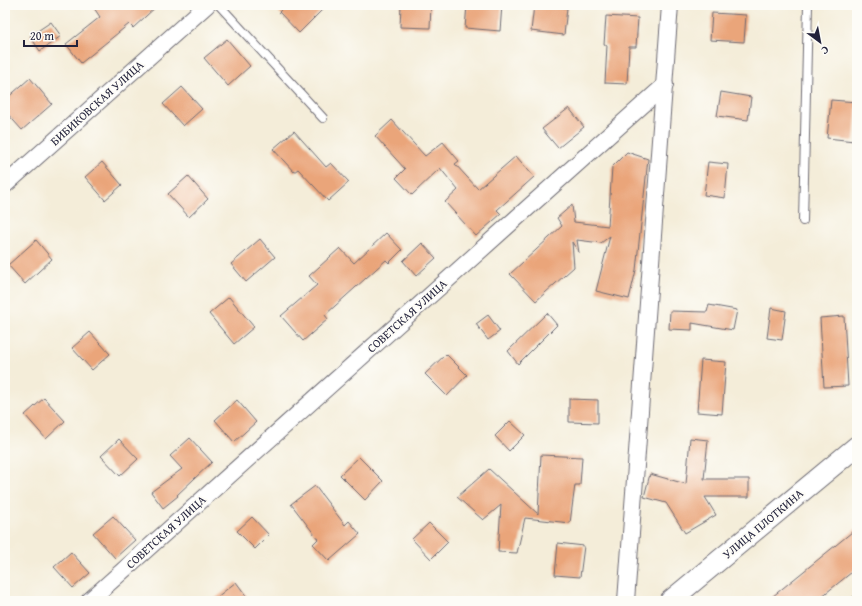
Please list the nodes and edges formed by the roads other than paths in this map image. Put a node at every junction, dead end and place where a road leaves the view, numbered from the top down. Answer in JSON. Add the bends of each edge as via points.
{"nodes":[{"id":1,"x":207,"y":5,"type":"edge"},
{"id":2,"x":219,"y":5,"type":"edge"},
{"id":3,"x":670,"y":5,"type":"edge"},
{"id":4,"x":808,"y":5,"type":"edge"},
{"id":5,"x":665,"y":85,"type":"junction"},
{"id":6,"x":323,"y":118,"type":"dead end"},
{"id":7,"x":5,"y":185,"type":"edge"},
{"id":8,"x":803,"y":221,"type":"dead end"},
{"id":9,"x":857,"y":446,"type":"edge"},
{"id":10,"x":89,"y":601,"type":"edge"},
{"id":11,"x":626,"y":601,"type":"edge"},
{"id":12,"x":670,"y":601,"type":"edge"}],
"edges":[{"from":1,"to":7,"type":"street","name":"БИБИКОВСКАЯ УЛИЦА"},
{"from":2,"to":6,"type":"lane"},
{"from":3,"to":5,"type":"street"},
{"from":4,"to":8,"type":"lane"},
{"from":5,"to":10,"type":"street","name":"СОВЕТСКАЯ УЛИЦА"},
{"from":5,"to":11,"type":"street"},
{"from":9,"to":12,"type":"street","name":"УЛИЦА ПЛОТКИНА"}]}
